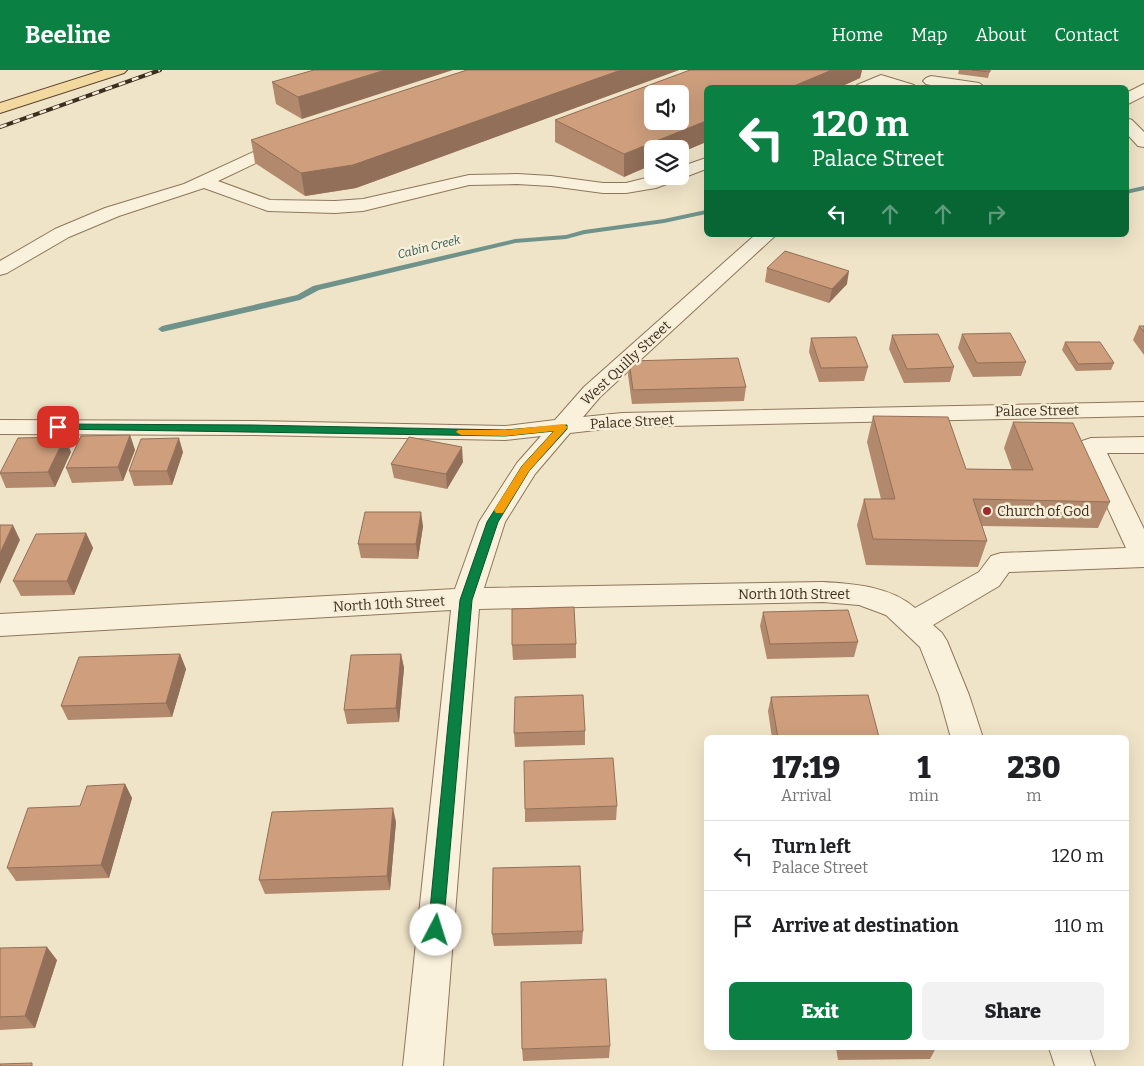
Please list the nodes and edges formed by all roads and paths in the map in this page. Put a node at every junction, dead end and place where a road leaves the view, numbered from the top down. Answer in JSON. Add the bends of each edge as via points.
{"nodes":[{"id":1,"x":119,"y":70,"type":"edge"},
{"id":2,"x":930,"y":79,"type":"edge"},
{"id":3,"x":869,"y":85,"type":"edge"},
{"id":4,"x":898,"y":85,"type":"edge"},
{"id":5,"x":963,"y":85,"type":"edge"},
{"id":6,"x":1144,"y":89,"type":"edge"},
{"id":7,"x":0,"y":108,"type":"edge"},
{"id":8,"x":1129,"y":109,"type":"edge"},
{"id":9,"x":1129,"y":112,"type":"edge"},
{"id":10,"x":299,"y":136,"type":"edge"},
{"id":11,"x":1144,"y":142,"type":"edge"},
{"id":12,"x":704,"y":164,"type":"edge"},
{"id":13,"x":689,"y":170,"type":"edge"},
{"id":14,"x":203,"y":182,"type":"junction"},
{"id":15,"x":644,"y":185,"type":"edge"},
{"id":16,"x":764,"y":237,"type":"edge"},
{"id":17,"x":0,"y":269,"type":"edge"},
{"id":18,"x":1144,"y":409,"type":"edge"},
{"id":19,"x":1070,"y":411,"type":"junction"},
{"id":20,"x":0,"y":427,"type":"edge"},
{"id":21,"x":563,"y":427,"type":"junction"},
{"id":22,"x":1144,"y":445,"type":"edge"},
{"id":23,"x":1091,"y":446,"type":"junction"},
{"id":24,"x":1144,"y":557,"type":"edge"},
{"id":25,"x":466,"y":600,"type":"junction"},
{"id":26,"x":904,"y":616,"type":"junction"},
{"id":27,"x":0,"y":625,"type":"edge"},
{"id":28,"x":967,"y":735,"type":"edge"},
{"id":29,"x":1070,"y":1050,"type":"edge"},
{"id":30,"x":423,"y":1066,"type":"edge"},
{"id":31,"x":1075,"y":1066,"type":"edge"}],
"edges":[{"from":1,"to":7,"type":"main road"},
{"from":2,"to":5,"type":"street"},
{"from":3,"to":4,"type":"street","via":[[881,80]]},
{"from":6,"to":8,"type":"street"},
{"from":9,"to":11,"type":"street"},
{"from":10,"to":14,"type":"street"},
{"from":12,"to":13,"type":"street"},
{"from":14,"to":15,"type":"street","via":[[268,205],[335,207],[362,205],[478,179],[551,181],[603,188]]},
{"from":14,"to":17,"type":"street","via":[[112,212],[62,233]]},
{"from":16,"to":21,"type":"street","name":"West Quilly Street","via":[[592,392]]},
{"from":18,"to":19,"type":"street","name":"Palace Street"},
{"from":19,"to":21,"type":"street","name":"Palace Street","via":[[622,420]]},
{"from":19,"to":23,"type":"street"},
{"from":20,"to":21,"type":"street","name":"Palace Street","via":[[505,433]]},
{"from":21,"to":25,"type":"street","name":"West Quilly Street","via":[[526,469],[492,522]]},
{"from":22,"to":23,"type":"street"},
{"from":23,"to":24,"type":"street"},
{"from":24,"to":26,"type":"street","via":[[1001,562],[989,578],[972,590]]},
{"from":25,"to":26,"type":"street","name":"North 10th Street","via":[[823,592],[862,595]]},
{"from":25,"to":27,"type":"street","name":"North 10th Street"},
{"from":25,"to":30,"type":"street","name":"West Quilly Street"},
{"from":26,"to":28,"type":"street","via":[[932,642]]},
{"from":29,"to":31,"type":"street"}]}
